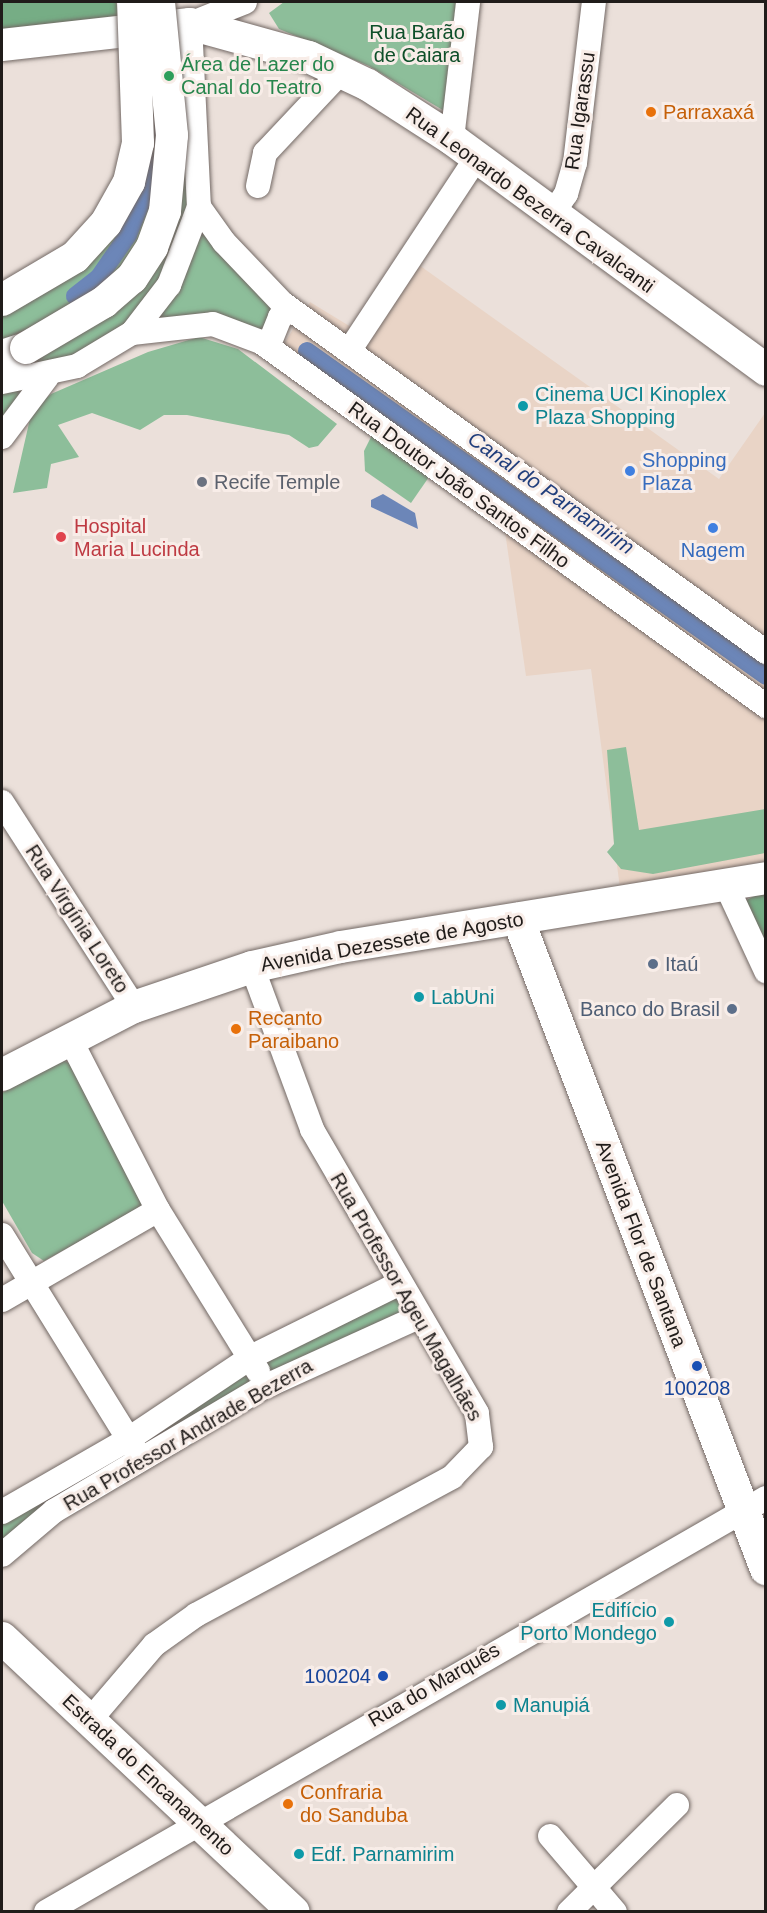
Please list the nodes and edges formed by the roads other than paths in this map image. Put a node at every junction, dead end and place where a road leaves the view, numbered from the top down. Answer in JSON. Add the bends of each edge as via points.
{"nodes":[{"id":1,"x":133,"y":2,"type":"edge"},
{"id":2,"x":159,"y":2,"type":"edge"},
{"id":3,"x":245,"y":2,"type":"edge"},
{"id":4,"x":468,"y":2,"type":"edge"},
{"id":5,"x":594,"y":2,"type":"edge"},
{"id":6,"x":190,"y":24,"type":"junction"},
{"id":7,"x":2,"y":45,"type":"edge"},
{"id":8,"x":342,"y":71,"type":"junction"},
{"id":9,"x":464,"y":148,"type":"junction"},
{"id":10,"x":258,"y":186,"type":"dead end"},
{"id":11,"x":200,"y":207,"type":"junction"},
{"id":12,"x":551,"y":216,"type":"junction"},
{"id":13,"x":2,"y":300,"type":"edge"},
{"id":14,"x":291,"y":310,"type":"junction"},
{"id":15,"x":132,"y":333,"type":"junction"},
{"id":16,"x":268,"y":347,"type":"junction"},
{"id":17,"x":351,"y":348,"type":"junction"},
{"id":18,"x":14,"y":352,"type":"edge"},
{"id":19,"x":765,"y":370,"type":"edge"},
{"id":20,"x":47,"y":377,"type":"junction"},
{"id":21,"x":2,"y":382,"type":"edge"},
{"id":22,"x":2,"y":437,"type":"edge"},
{"id":23,"x":765,"y":652,"type":"edge"},
{"id":24,"x":765,"y":706,"type":"edge"},
{"id":25,"x":2,"y":802,"type":"edge"},
{"id":26,"x":765,"y":878,"type":"edge"},
{"id":27,"x":727,"y":887,"type":"junction"},
{"id":28,"x":518,"y":919,"type":"junction"},
{"id":29,"x":252,"y":967,"type":"junction"},
{"id":30,"x":765,"y":971,"type":"edge"},
{"id":31,"x":134,"y":1007,"type":"junction"},
{"id":32,"x":70,"y":1039,"type":"junction"},
{"id":33,"x":2,"y":1075,"type":"edge"},
{"id":34,"x":158,"y":1210,"type":"junction"},
{"id":35,"x":2,"y":1235,"type":"edge"},
{"id":36,"x":398,"y":1284,"type":"junction"},
{"id":37,"x":28,"y":1285,"type":"junction"},
{"id":38,"x":2,"y":1300,"type":"edge"},
{"id":39,"x":418,"y":1317,"type":"junction"},
{"id":40,"x":253,"y":1356,"type":"junction"},
{"id":41,"x":264,"y":1388,"type":"junction"},
{"id":42,"x":127,"y":1440,"type":"junction"},
{"id":43,"x":141,"y":1460,"type":"junction"},
{"id":44,"x":754,"y":1503,"type":"edge"},
{"id":45,"x":2,"y":1512,"type":"edge"},
{"id":46,"x":2,"y":1555,"type":"edge"},
{"id":47,"x":765,"y":1569,"type":"edge"},
{"id":48,"x":2,"y":1638,"type":"edge"},
{"id":49,"x":90,"y":1720,"type":"junction"},
{"id":50,"x":677,"y":1805,"type":"dead end"},
{"id":51,"x":198,"y":1822,"type":"junction"},
{"id":52,"x":550,"y":1836,"type":"dead end"},
{"id":53,"x":592,"y":1884,"type":"junction"},
{"id":54,"x":46,"y":1911,"type":"edge"},
{"id":55,"x":294,"y":1911,"type":"edge"},
{"id":56,"x":569,"y":1911,"type":"edge"},
{"id":57,"x":615,"y":1911,"type":"edge"}],
"edges":[{"from":1,"to":13,"type":"main road","bridge":true,"via":[[138,143],[129,182],[106,223],[75,257]]},
{"from":2,"to":18,"type":"main road","bridge":true,"via":[[172,135],[165,211],[152,247],[132,278],[104,302]]},
{"from":3,"to":6,"type":"street"},
{"from":4,"to":9,"type":"street"},
{"from":5,"to":12,"type":"street","name":"Rua Igarassu","via":[[573,172]]},
{"from":6,"to":7,"type":"main road","name":"Rua Leonardo Bezerra Cavalcanti"},
{"from":6,"to":8,"type":"main road","name":"Rua Leonardo Bezerra Cavalcanti","via":[[278,46]]},
{"from":6,"to":11,"type":"street"},
{"from":8,"to":9,"type":"main road","name":"Rua Leonardo Bezerra Cavalcanti"},
{"from":8,"to":10,"type":"street","via":[[265,153]]},
{"from":9,"to":12,"type":"main road","name":"Rua Leonardo Bezerra Cavalcanti"},
{"from":9,"to":17,"type":"street"},
{"from":11,"to":14,"type":"street","via":[[241,264]]},
{"from":11,"to":15,"type":"street","via":[[169,285]]},
{"from":12,"to":19,"type":"main road","name":"Rua Leonardo Bezerra Cavalcanti"},
{"from":14,"to":16,"type":"street","via":[[280,317]]},
{"from":14,"to":17,"type":"street"},
{"from":15,"to":16,"type":"street","name":"Rua Doutor João Santos Filho","via":[[213,324],[240,330]]},
{"from":15,"to":20,"type":"street","via":[[77,366]]},
{"from":16,"to":24,"type":"street","name":"Rua Doutor João Santos Filho"},
{"from":17,"to":23,"type":"street"},
{"from":20,"to":21,"type":"street"},
{"from":20,"to":22,"type":"street"},
{"from":25,"to":31,"type":"street","name":"Rua Virgínia Loreto"},
{"from":26,"to":27,"type":"main road","name":"Avenida Dezessete de Agosto"},
{"from":27,"to":28,"type":"main road","name":"Avenida Dezessete de Agosto"},
{"from":27,"to":30,"type":"street"},
{"from":28,"to":29,"type":"main road","name":"Avenida Dezessete de Agosto"},
{"from":28,"to":44,"type":"main road","name":"Avenida Flor de Santana"},
{"from":29,"to":31,"type":"main road","name":"Avenida Dezessete de Agosto"},
{"from":29,"to":36,"type":"street","name":"Rua Professor Ageu Magalhães","via":[[312,1129]]},
{"from":31,"to":32,"type":"main road","name":"Avenida Dezessete de Agosto"},
{"from":32,"to":33,"type":"main road","name":"Avenida Dezessete de Agosto"},
{"from":32,"to":34,"type":"street"},
{"from":34,"to":37,"type":"street"},
{"from":34,"to":40,"type":"street"},
{"from":35,"to":37,"type":"street"},
{"from":36,"to":39,"type":"street","name":"Rua Professor Ageu Magalhães"},
{"from":36,"to":40,"type":"street","name":"Rua Professor Andrade Bezerra"},
{"from":37,"to":38,"type":"street"},
{"from":37,"to":42,"type":"street"},
{"from":39,"to":41,"type":"street","name":"Rua Professor Andrade Bezerra"},
{"from":39,"to":49,"type":"street","name":"Rua Professor Ageu Magalhães","via":[[477,1413],[480,1447],[452,1477],[162,1639],[134,1663]]},
{"from":40,"to":41,"type":"street"},
{"from":40,"to":42,"type":"street","name":"Rua Professor Andrade Bezerra"},
{"from":41,"to":43,"type":"street","name":"Rua Professor Andrade Bezerra"},
{"from":42,"to":43,"type":"street"},
{"from":42,"to":45,"type":"street","name":"Rua Professor Andrade Bezerra"},
{"from":43,"to":46,"type":"street","name":"Rua Professor Andrade Bezerra","via":[[54,1511]]},
{"from":44,"to":47,"type":"main road","name":"Avenida Flor de Santana"},
{"from":44,"to":51,"type":"street","name":"Rua do Marquês"},
{"from":48,"to":49,"type":"main road","name":"Estrada do Encanamento"},
{"from":49,"to":51,"type":"main road","name":"Estrada do Encanamento"},
{"from":50,"to":53,"type":"street"},
{"from":51,"to":54,"type":"street","name":"Rua do Marquês"},
{"from":51,"to":55,"type":"main road","name":"Estrada do Encanamento"},
{"from":52,"to":53,"type":"street"},
{"from":53,"to":56,"type":"street"},
{"from":53,"to":57,"type":"street"}]}
